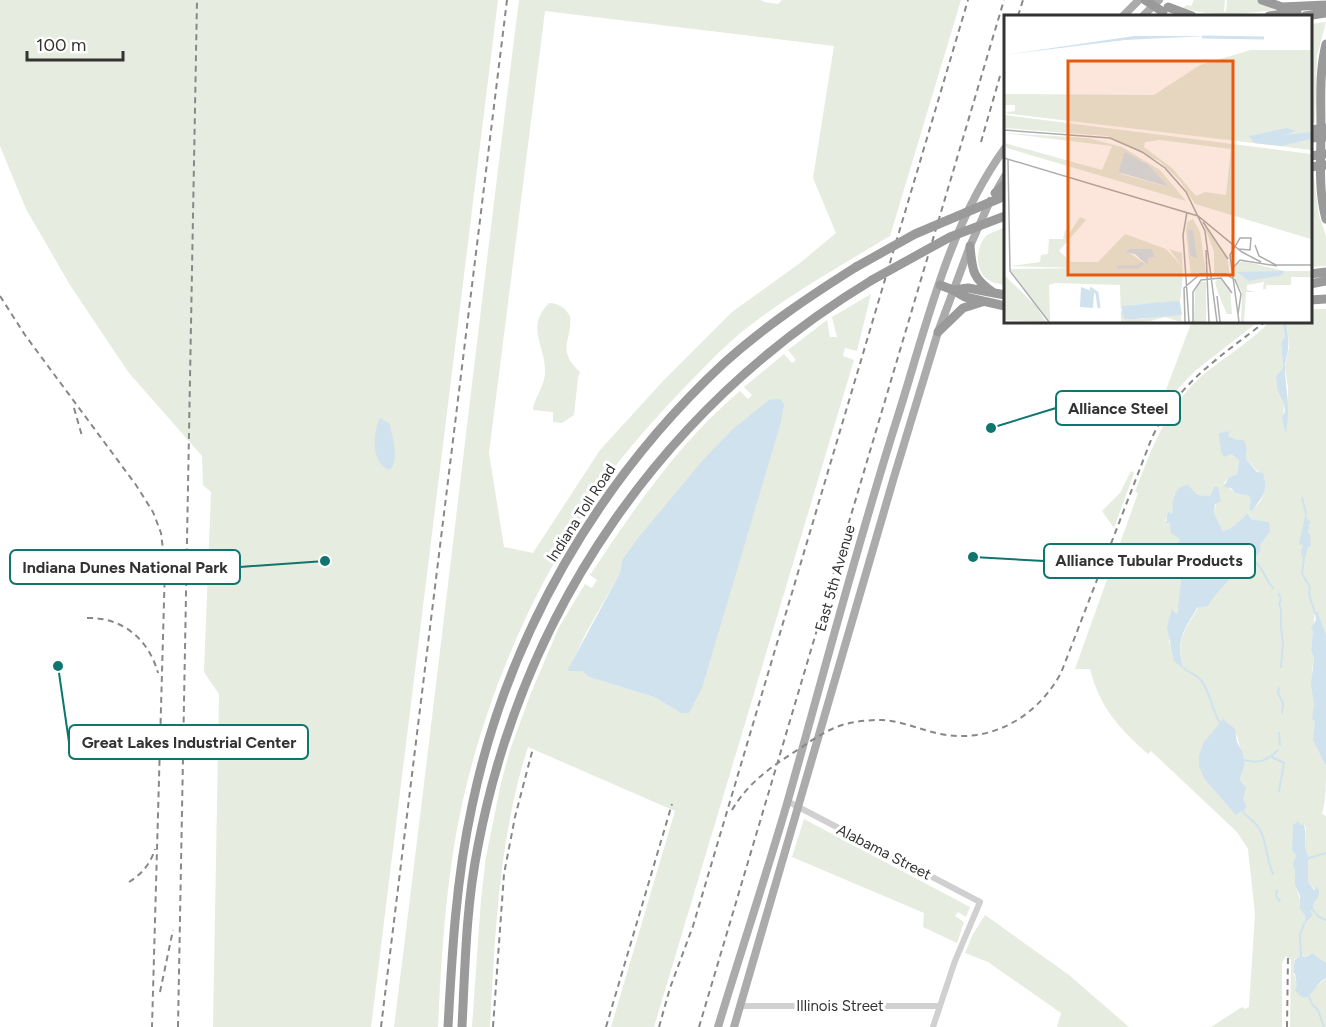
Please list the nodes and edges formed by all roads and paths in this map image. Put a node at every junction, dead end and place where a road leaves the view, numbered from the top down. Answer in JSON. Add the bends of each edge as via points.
{"nodes":[{"id":1,"x":1139,"y":0,"type":"edge"},
{"id":2,"x":1145,"y":0,"type":"edge"},
{"id":3,"x":1157,"y":0,"type":"edge"},
{"id":4,"x":1267,"y":2,"type":"edge"},
{"id":5,"x":1326,"y":6,"type":"edge"},
{"id":6,"x":1166,"y":9,"type":"junction"},
{"id":7,"x":1326,"y":13,"type":"edge"},
{"id":8,"x":1124,"y":15,"type":"edge"},
{"id":9,"x":1144,"y":15,"type":"edge"},
{"id":10,"x":1173,"y":15,"type":"edge"},
{"id":11,"x":1188,"y":15,"type":"edge"},
{"id":12,"x":1277,"y":15,"type":"edge"},
{"id":13,"x":1311,"y":15,"type":"edge"},
{"id":14,"x":1326,"y":45,"type":"edge"},
{"id":15,"x":1326,"y":128,"type":"edge"},
{"id":16,"x":1311,"y":130,"type":"edge"},
{"id":17,"x":1326,"y":137,"type":"edge"},
{"id":18,"x":1311,"y":138,"type":"edge"},
{"id":19,"x":1004,"y":150,"type":"edge"},
{"id":20,"x":1326,"y":154,"type":"edge"},
{"id":21,"x":1311,"y":156,"type":"edge"},
{"id":22,"x":1326,"y":165,"type":"edge"},
{"id":23,"x":1311,"y":166,"type":"edge"},
{"id":24,"x":1004,"y":178,"type":"edge"},
{"id":25,"x":1004,"y":185,"type":"edge"},
{"id":26,"x":994,"y":193,"type":"junction"},
{"id":27,"x":1004,"y":196,"type":"edge"},
{"id":28,"x":1004,"y":216,"type":"edge"},
{"id":29,"x":1326,"y":219,"type":"edge"},
{"id":30,"x":970,"y":246,"type":"junction"},
{"id":31,"x":1326,"y":272,"type":"edge"},
{"id":32,"x":1311,"y":274,"type":"edge"},
{"id":33,"x":1326,"y":281,"type":"edge"},
{"id":34,"x":1311,"y":284,"type":"edge"},
{"id":35,"x":940,"y":285,"type":"junction"},
{"id":36,"x":953,"y":290,"type":"junction"},
{"id":37,"x":994,"y":293,"type":"junction"},
{"id":38,"x":1004,"y":295,"type":"edge"},
{"id":39,"x":984,"y":302,"type":"junction"},
{"id":40,"x":1004,"y":306,"type":"edge"},
{"id":41,"x":938,"y":332,"type":"junction"},
{"id":42,"x":788,"y":801,"type":"junction"},
{"id":43,"x":799,"y":806,"type":"junction"},
{"id":44,"x":740,"y":1006,"type":"junction"},
{"id":45,"x":940,"y":1006,"type":"junction"},
{"id":46,"x":448,"y":1027,"type":"edge"},
{"id":47,"x":462,"y":1027,"type":"edge"},
{"id":48,"x":718,"y":1027,"type":"edge"},
{"id":49,"x":734,"y":1027,"type":"edge"},
{"id":50,"x":933,"y":1027,"type":"edge"}],
"edges":[{"from":1,"to":8,"type":"main road"},
{"from":2,"to":6,"type":"highway","bridge":true},
{"from":3,"to":6,"type":"highway"},
{"from":3,"to":9,"type":"main road"},
{"from":4,"to":5,"type":"highway","via":[[1294,8]]},
{"from":5,"to":12,"type":"highway"},
{"from":6,"to":10,"type":"highway"},
{"from":6,"to":11,"type":"highway"},
{"from":7,"to":13,"type":"highway"},
{"from":14,"to":29,"type":"highway","via":[[1321,159]]},
{"from":15,"to":16,"type":"highway","bridge":true},
{"from":17,"to":18,"type":"highway","bridge":true},
{"from":19,"to":35,"type":"main road","name":"East 5th Avenue","via":[[963,219]]},
{"from":20,"to":21,"type":"highway","bridge":true},
{"from":22,"to":23,"type":"highway","bridge":true},
{"from":24,"to":26,"type":"main road","name":"East 5th Avenue"},
{"from":25,"to":26,"type":"highway"},
{"from":26,"to":30,"type":"main road","name":"East 5th Avenue"},
{"from":27,"to":46,"type":"highway","name":"Indiana Toll Road","bridge":true,"via":[[915,234],[812,295],[750,342],[696,391],[612,489],[538,614],[494,721],[472,805],[456,898]]},
{"from":28,"to":47,"type":"highway","name":"Indiana Toll Road","bridge":true,"via":[[950,237],[872,280],[784,339],[712,402],[628,498],[560,609],[510,723],[486,807],[470,898]]},
{"from":30,"to":36,"type":"main road","name":"East 5th Avenue"},
{"from":30,"to":37,"type":"highway","via":[[975,276]]},
{"from":31,"to":32,"type":"highway"},
{"from":33,"to":34,"type":"highway"},
{"from":35,"to":36,"type":"highway"},
{"from":35,"to":42,"type":"main road","name":"East 5th Avenue","via":[[849,576]]},
{"from":36,"to":37,"type":"highway","via":[[968,288]]},
{"from":36,"to":39,"type":"highway"},
{"from":36,"to":41,"type":"main road","name":"East 5th Avenue"},
{"from":37,"to":38,"type":"highway"},
{"from":39,"to":40,"type":"highway"},
{"from":39,"to":41,"type":"highway","via":[[963,308]]},
{"from":41,"to":43,"type":"main road","name":"East 5th Avenue"},
{"from":42,"to":43,"type":"street","name":"Alabama Street"},
{"from":42,"to":48,"type":"main road","name":"East 5th Avenue"},
{"from":43,"to":44,"type":"main road","name":"East 5th Avenue"},
{"from":43,"to":45,"type":"street","name":"Alabama Street","via":[[980,902]]},
{"from":44,"to":45,"type":"street","name":"Illinois Street"},
{"from":44,"to":49,"type":"main road","name":"East 5th Avenue"},
{"from":45,"to":50,"type":"street"}]}
